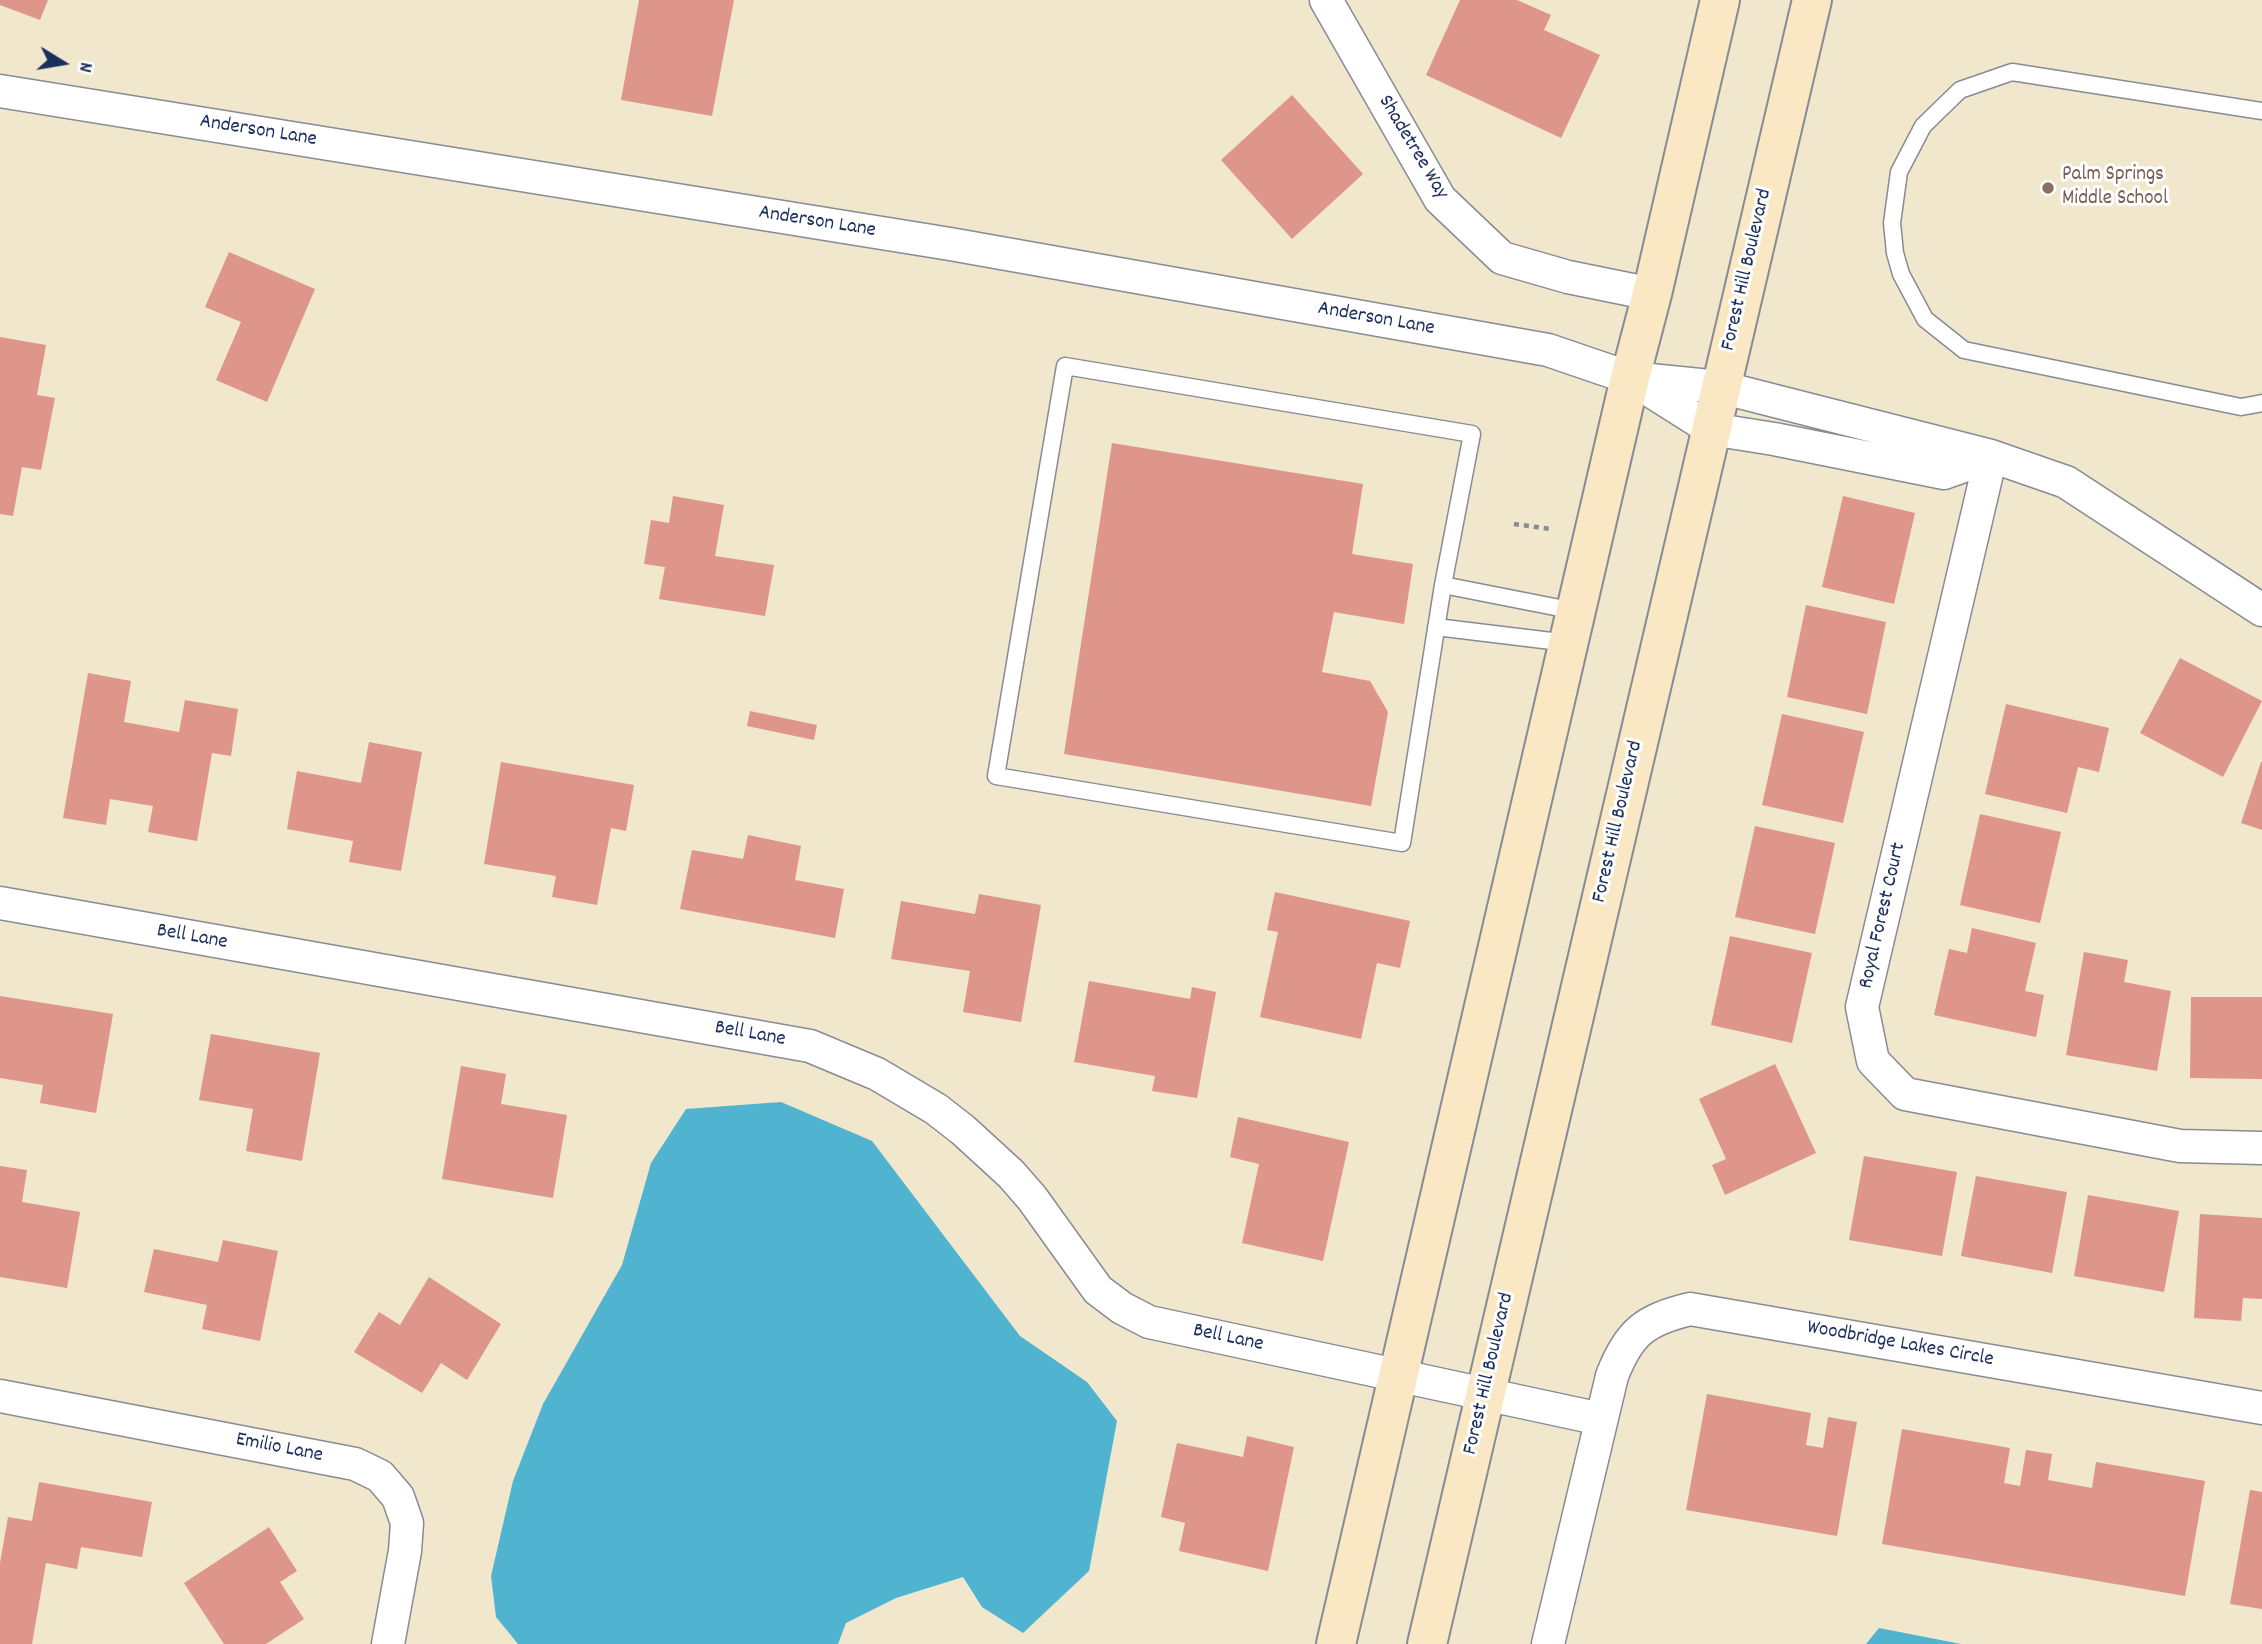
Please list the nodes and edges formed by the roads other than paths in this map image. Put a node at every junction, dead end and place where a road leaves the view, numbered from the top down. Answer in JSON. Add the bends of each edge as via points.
{"nodes":[{"id":1,"x":1720,"y":0,"type":"edge"},
{"id":2,"x":1812,"y":0,"type":"edge"},
{"id":3,"x":1329,"y":2,"type":"edge"},
{"id":4,"x":0,"y":91,"type":"edge"},
{"id":5,"x":2262,"y":111,"type":"edge"},
{"id":6,"x":1652,"y":294,"type":"junction"},
{"id":7,"x":1630,"y":378,"type":"junction"},
{"id":8,"x":1720,"y":387,"type":"junction"},
{"id":9,"x":2262,"y":403,"type":"edge"},
{"id":10,"x":1711,"y":429,"type":"junction"},
{"id":11,"x":1991,"y":456,"type":"junction"},
{"id":12,"x":1443,"y":585,"type":"junction"},
{"id":13,"x":2262,"y":610,"type":"edge"},
{"id":14,"x":1436,"y":627,"type":"junction"},
{"id":15,"x":1572,"y":627,"type":"junction"},
{"id":16,"x":0,"y":903,"type":"edge"},
{"id":17,"x":2262,"y":1148,"type":"edge"},
{"id":18,"x":1398,"y":1375,"type":"junction"},
{"id":19,"x":1486,"y":1394,"type":"junction"},
{"id":20,"x":0,"y":1396,"type":"edge"},
{"id":21,"x":2262,"y":1408,"type":"edge"},
{"id":22,"x":1601,"y":1419,"type":"junction"},
{"id":23,"x":388,"y":1644,"type":"edge"},
{"id":24,"x":1336,"y":1644,"type":"edge"},
{"id":25,"x":1427,"y":1644,"type":"edge"},
{"id":26,"x":1548,"y":1644,"type":"edge"}],
"edges":[{"from":1,"to":6,"type":"main road"},
{"from":2,"to":8,"type":"main road","name":"Forest Hill Boulevard"},
{"from":3,"to":6,"type":"street","name":"Shadetree Way","via":[[1440,199],[1502,258]]},
{"from":4,"to":7,"type":"street","name":"Anderson Lane","via":[[950,244],[1548,350]]},
{"from":5,"to":9,"type":"lane","via":[[2012,72],[1960,90],[1923,126],[1899,172],[1892,223],[1900,274],[1925,319],[1964,350],[2241,407]]},
{"from":6,"to":7,"type":"main road"},
{"from":7,"to":8,"type":"street"},
{"from":7,"to":10,"type":"street"},
{"from":7,"to":15,"type":"main road"},
{"from":8,"to":10,"type":"main road","name":"Forest Hill Boulevard"},
{"from":8,"to":11,"type":"street"},
{"from":10,"to":11,"type":"street","via":[[1944,472]]},
{"from":10,"to":19,"type":"main road","name":"Forest Hill Boulevard"},
{"from":11,"to":13,"type":"street","via":[[2066,482]]},
{"from":11,"to":17,"type":"street","name":"Royal Forest Court","via":[[1862,1007],[1873,1061],[1905,1094],[2180,1146]]},
{"from":12,"to":14,"type":"lane"},
{"from":12,"to":14,"type":"lane","via":[[1472,434],[1065,366],[996,776],[1402,843]]},
{"from":12,"to":15,"type":"lane"},
{"from":14,"to":15,"type":"lane"},
{"from":15,"to":18,"type":"main road"},
{"from":16,"to":18,"type":"street","name":"Bell Lane","via":[[810,1046],[877,1074],[963,1130],[1011,1174],[1098,1290],[1122,1308],[1149,1322]]},
{"from":18,"to":19,"type":"street"},
{"from":18,"to":24,"type":"main road"},
{"from":19,"to":22,"type":"street"},
{"from":19,"to":25,"type":"main road","name":"Forest Hill Boulevard"},
{"from":20,"to":23,"type":"street","name":"Emilio Lane","via":[[355,1464],[380,1476],[398,1497],[407,1523]]},
{"from":21,"to":22,"type":"street","name":"Woodbridge Lakes Circle","via":[[1690,1309],[1663,1315],[1640,1329],[1622,1350]]},
{"from":22,"to":26,"type":"street","name":"Woodbridge Lakes Circle"}]}
